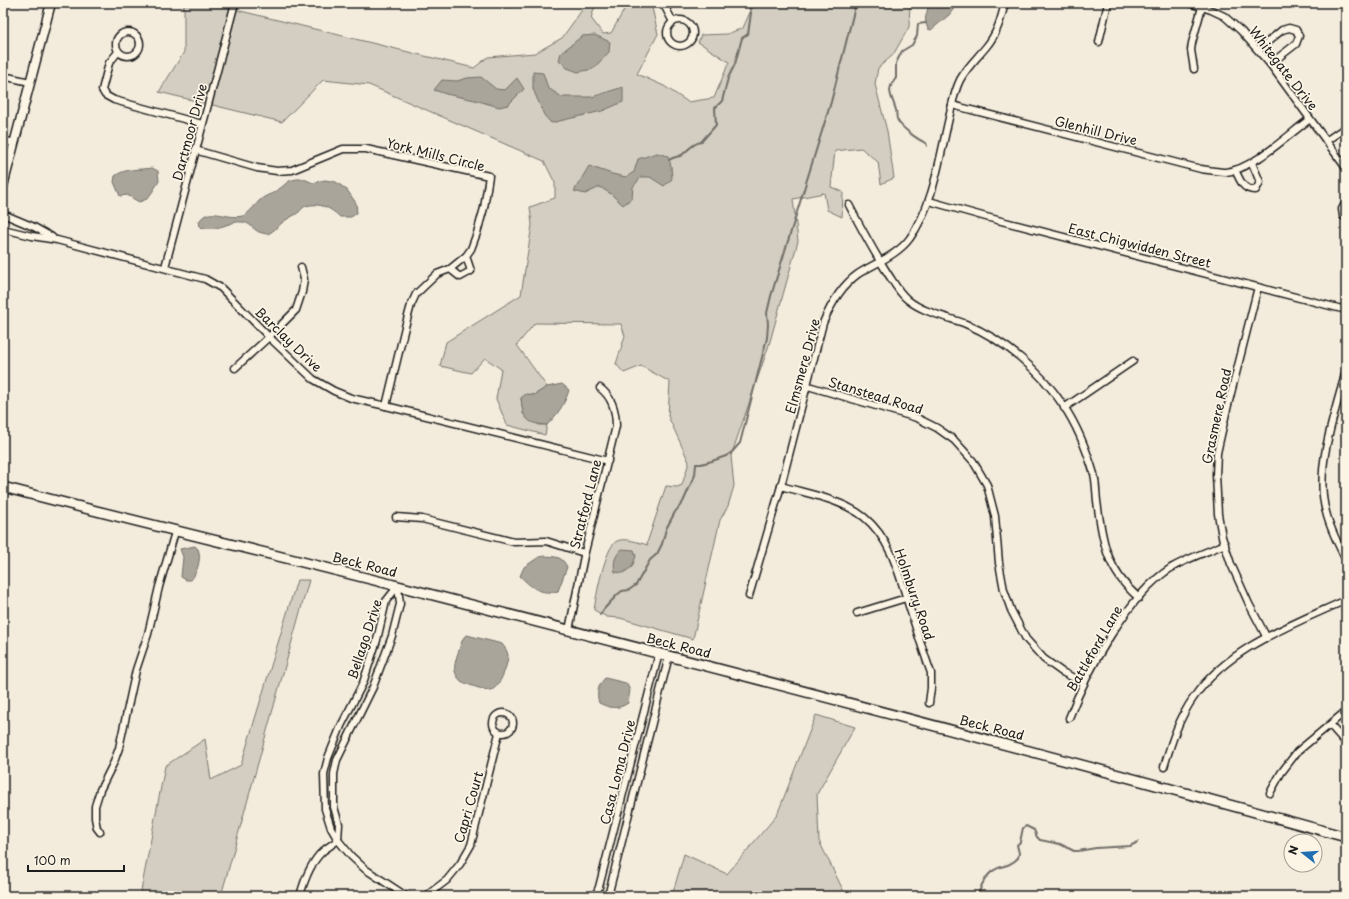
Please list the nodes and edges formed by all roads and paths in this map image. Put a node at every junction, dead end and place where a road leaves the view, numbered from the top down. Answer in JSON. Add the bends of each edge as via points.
{"nodes":[{"id":1,"x":51,"y":3,"type":"edge"},
{"id":2,"x":235,"y":3,"type":"edge"},
{"id":3,"x":504,"y":3,"type":"edge"},
{"id":4,"x":512,"y":3,"type":"edge"},
{"id":5,"x":663,"y":3,"type":"edge"},
{"id":6,"x":1005,"y":3,"type":"edge"},
{"id":7,"x":1108,"y":3,"type":"edge"},
{"id":8,"x":1189,"y":3,"type":"edge"},
{"id":9,"x":1202,"y":7,"type":"junction"},
{"id":10,"x":673,"y":22,"type":"junction"},
{"id":11,"x":1100,"y":42,"type":"dead end"},
{"id":12,"x":1258,"y":50,"type":"junction"},
{"id":13,"x":118,"y":52,"type":"junction"},
{"id":14,"x":1270,"y":64,"type":"junction"},
{"id":15,"x":1194,"y":69,"type":"dead end"},
{"id":16,"x":3,"y":76,"type":"edge"},
{"id":17,"x":30,"y":82,"type":"junction"},
{"id":18,"x":952,"y":105,"type":"junction"},
{"id":19,"x":1310,"y":119,"type":"junction"},
{"id":20,"x":202,"y":124,"type":"junction"},
{"id":21,"x":1346,"y":127,"type":"edge"},
{"id":22,"x":3,"y":140,"type":"edge"},
{"id":23,"x":1326,"y":141,"type":"junction"},
{"id":24,"x":14,"y":143,"type":"junction"},
{"id":25,"x":195,"y":150,"type":"junction"},
{"id":26,"x":1252,"y":163,"type":"junction"},
{"id":27,"x":1346,"y":168,"type":"edge"},
{"id":28,"x":1235,"y":170,"type":"junction"},
{"id":29,"x":3,"y":186,"type":"edge"},
{"id":30,"x":929,"y":201,"type":"junction"},
{"id":31,"x":1346,"y":202,"type":"edge"},
{"id":32,"x":849,"y":206,"type":"dead end"},
{"id":33,"x":3,"y":214,"type":"edge"},
{"id":34,"x":1346,"y":217,"type":"edge"},
{"id":35,"x":3,"y":229,"type":"edge"},
{"id":36,"x":57,"y":240,"type":"junction"},
{"id":37,"x":466,"y":256,"type":"junction"},
{"id":38,"x":880,"y":261,"type":"junction"},
{"id":39,"x":165,"y":267,"type":"junction"},
{"id":40,"x":301,"y":267,"type":"dead end"},
{"id":41,"x":450,"y":269,"type":"junction"},
{"id":42,"x":1258,"y":287,"type":"junction"},
{"id":43,"x":1346,"y":310,"type":"edge"},
{"id":44,"x":269,"y":337,"type":"junction"},
{"id":45,"x":1133,"y":361,"type":"dead end"},
{"id":46,"x":235,"y":368,"type":"dead end"},
{"id":47,"x":1346,"y":371,"type":"edge"},
{"id":48,"x":808,"y":386,"type":"junction"},
{"id":49,"x":600,"y":388,"type":"dead end"},
{"id":50,"x":386,"y":406,"type":"junction"},
{"id":51,"x":1064,"y":408,"type":"junction"},
{"id":52,"x":608,"y":461,"type":"junction"},
{"id":53,"x":781,"y":486,"type":"junction"},
{"id":54,"x":3,"y":487,"type":"edge"},
{"id":55,"x":396,"y":517,"type":"dead end"},
{"id":56,"x":175,"y":532,"type":"junction"},
{"id":57,"x":1224,"y":544,"type":"junction"},
{"id":58,"x":584,"y":552,"type":"junction"},
{"id":59,"x":1346,"y":560,"type":"edge"},
{"id":60,"x":398,"y":586,"type":"junction"},
{"id":61,"x":749,"y":596,"type":"dead end"},
{"id":62,"x":906,"y":598,"type":"junction"},
{"id":63,"x":1138,"y":598,"type":"junction"},
{"id":64,"x":1346,"y":600,"type":"edge"},
{"id":65,"x":857,"y":613,"type":"dead end"},
{"id":66,"x":569,"y":630,"type":"junction"},
{"id":67,"x":1267,"y":638,"type":"junction"},
{"id":68,"x":658,"y":653,"type":"junction"},
{"id":69,"x":669,"y":656,"type":"junction"},
{"id":70,"x":1084,"y":683,"type":"junction"},
{"id":71,"x":929,"y":703,"type":"dead end"},
{"id":72,"x":1346,"y":711,"type":"edge"},
{"id":73,"x":1069,"y":718,"type":"dead end"},
{"id":74,"x":1330,"y":725,"type":"junction"},
{"id":75,"x":499,"y":733,"type":"dead end"},
{"id":76,"x":1346,"y":743,"type":"edge"},
{"id":77,"x":1164,"y":767,"type":"dead end"},
{"id":78,"x":1270,"y":793,"type":"dead end"},
{"id":79,"x":100,"y":832,"type":"dead end"},
{"id":80,"x":1346,"y":837,"type":"edge"},
{"id":81,"x":338,"y":840,"type":"junction"},
{"id":82,"x":300,"y":896,"type":"edge"},
{"id":83,"x":406,"y":896,"type":"edge"},
{"id":84,"x":426,"y":896,"type":"edge"},
{"id":85,"x":595,"y":896,"type":"edge"},
{"id":86,"x":608,"y":896,"type":"edge"}],
"edges":[{"from":1,"to":17,"type":"street"},
{"from":2,"to":20,"type":"street","name":"Dartmoor Drive"},
{"from":3,"to":4,"type":"street"},
{"from":5,"to":10,"type":"street"},
{"from":6,"to":18,"type":"street","name":"Elmsmere Drive","via":[[994,36],[967,70]]},
{"from":7,"to":11,"type":"street"},
{"from":8,"to":9,"type":"street","name":"Whitegate Drive"},
{"from":9,"to":12,"type":"street","name":"Whitegate Drive","via":[[1224,16]]},
{"from":9,"to":15,"type":"street","via":[[1191,50]]},
{"from":10,"to":10,"type":"street","via":[[668,29],[668,38],[674,44],[682,46],[692,38],[691,26],[684,21]]},
{"from":12,"to":14,"type":"street","name":"Whitegate Drive"},
{"from":12,"to":14,"type":"street","via":[[1282,30],[1296,30],[1299,36],[1296,44]]},
{"from":13,"to":13,"type":"street","via":[[116,40],[122,34],[130,32],[137,36],[140,47],[135,54],[124,56]]},
{"from":13,"to":20,"type":"street","via":[[109,63],[102,90],[105,94],[114,100]]},
{"from":14,"to":19,"type":"street","name":"Whitegate Drive"},
{"from":16,"to":17,"type":"street"},
{"from":17,"to":24,"type":"street"},
{"from":18,"to":28,"type":"street","name":"Glenhill Drive","via":[[1201,169],[1226,172]]},
{"from":18,"to":30,"type":"street","name":"Elmsmere Drive"},
{"from":19,"to":23,"type":"street","name":"Whitegate Drive"},
{"from":19,"to":26,"type":"street","name":"Glenhill Drive"},
{"from":20,"to":25,"type":"street","name":"Dartmoor Drive"},
{"from":21,"to":23,"type":"street"},
{"from":22,"to":24,"type":"street"},
{"from":23,"to":27,"type":"street","name":"Whitegate Drive"},
{"from":24,"to":29,"type":"street"},
{"from":25,"to":37,"type":"street","name":"York Mills Circle","via":[[257,168],[277,171],[292,170],[343,149],[366,149],[489,176],[477,233]]},
{"from":25,"to":39,"type":"street","name":"Dartmoor Drive"},
{"from":26,"to":28,"type":"street","name":"Glenhill Drive"},
{"from":26,"to":28,"type":"street","via":[[1260,182],[1256,190],[1248,190]]},
{"from":30,"to":38,"type":"street","name":"Elmsmere Drive","via":[[922,220],[909,240]]},
{"from":30,"to":42,"type":"street","name":"East Chigwidden Street"},
{"from":31,"to":34,"type":"street","via":[[1342,209],[1343,216]]},
{"from":32,"to":38,"type":"street"},
{"from":33,"to":36,"type":"street","name":"Barclay Drive"},
{"from":35,"to":36,"type":"street","name":"Barclay Drive"},
{"from":36,"to":39,"type":"street","name":"Barclay Drive"},
{"from":37,"to":41,"type":"street","name":"York Mills Circle"},
{"from":37,"to":41,"type":"street","via":[[472,270],[460,277]]},
{"from":38,"to":48,"type":"street","name":"Elmsmere Drive","via":[[846,284],[830,308],[823,323]]},
{"from":38,"to":51,"type":"street","via":[[900,293],[908,300],[926,310],[983,332],[1009,349],[1041,377]]},
{"from":39,"to":44,"type":"street","name":"Barclay Drive","via":[[205,279],[221,288]]},
{"from":40,"to":44,"type":"street","via":[[304,279],[296,310]]},
{"from":41,"to":50,"type":"street","name":"York Mills Circle","via":[[437,274],[416,294]]},
{"from":42,"to":43,"type":"street","name":"East Chigwidden Street"},
{"from":42,"to":57,"type":"street","name":"Grasmere Road","via":[[1217,453],[1218,514]]},
{"from":44,"to":46,"type":"street"},
{"from":44,"to":50,"type":"street","name":"Barclay Drive","via":[[313,379],[351,398]]},
{"from":45,"to":51,"type":"street"},
{"from":47,"to":59,"type":"street","via":[[1325,457],[1322,481],[1325,511]]},
{"from":48,"to":53,"type":"street","name":"Elmsmere Drive"},
{"from":48,"to":70,"type":"street","name":"Stanstead Road","via":[[917,418],[954,440],[973,461],[987,485],[995,516],[1004,590],[1026,639],[1044,659]]},
{"from":49,"to":52,"type":"street","name":"Stratford Lane","via":[[607,393],[616,415]]},
{"from":50,"to":52,"type":"street","name":"Barclay Drive"},
{"from":51,"to":63,"type":"street","via":[[1079,434],[1094,474],[1106,550],[1119,578]]},
{"from":52,"to":58,"type":"street","name":"Stratford Lane"},
{"from":53,"to":61,"type":"street","name":"Elmsmere Drive"},
{"from":53,"to":62,"type":"street","name":"Holmbury Road","via":[[839,504],[863,517],[879,533],[890,551]]},
{"from":54,"to":56,"type":"main road","name":"Beck Road"},
{"from":55,"to":58,"type":"street","via":[[422,519],[514,542],[546,542]]},
{"from":56,"to":60,"type":"main road","name":"Beck Road"},
{"from":56,"to":79,"type":"street","via":[[136,670],[119,748],[95,806],[95,818]]},
{"from":57,"to":63,"type":"street","name":"Battleford Lane","via":[[1170,569]]},
{"from":57,"to":67,"type":"street","name":"Grasmere Road","via":[[1249,604]]},
{"from":58,"to":66,"type":"street","name":"Stratford Lane"},
{"from":60,"to":66,"type":"main road","name":"Beck Road"},
{"from":60,"to":81,"type":"street","name":"Bellago Drive","via":[[400,604],[392,636],[373,687],[337,760],[334,774],[334,807],[339,824]]},
{"from":60,"to":81,"type":"street","name":"Bellago Drive","via":[[386,600],[377,640],[363,683],[341,726],[324,774],[325,809]]},
{"from":62,"to":65,"type":"street"},
{"from":62,"to":71,"type":"street","name":"Holmbury Road","via":[[930,673]]},
{"from":63,"to":70,"type":"street","name":"Battleford Lane","via":[[1108,640]]},
{"from":64,"to":67,"type":"street"},
{"from":66,"to":68,"type":"main road","name":"Beck Road"},
{"from":67,"to":77,"type":"street","via":[[1238,654],[1206,682],[1193,698],[1179,724]]},
{"from":68,"to":69,"type":"main road","name":"Beck Road"},
{"from":68,"to":85,"type":"street","name":"Casa Loma Drive"},
{"from":69,"to":80,"type":"main road","name":"Beck Road","via":[[1041,753]]},
{"from":69,"to":86,"type":"street","name":"Casa Loma Drive"},
{"from":70,"to":73,"type":"street","name":"Battleford Lane"},
{"from":72,"to":74,"type":"street"},
{"from":74,"to":76,"type":"street"},
{"from":74,"to":78,"type":"street","via":[[1297,752]]},
{"from":75,"to":84,"type":"street","name":"Capri Court","via":[[471,845],[447,880]]},
{"from":81,"to":82,"type":"street","via":[[321,854],[306,877]]},
{"from":81,"to":83,"type":"street","name":"Bellago Drive","via":[[365,869]]}]}
